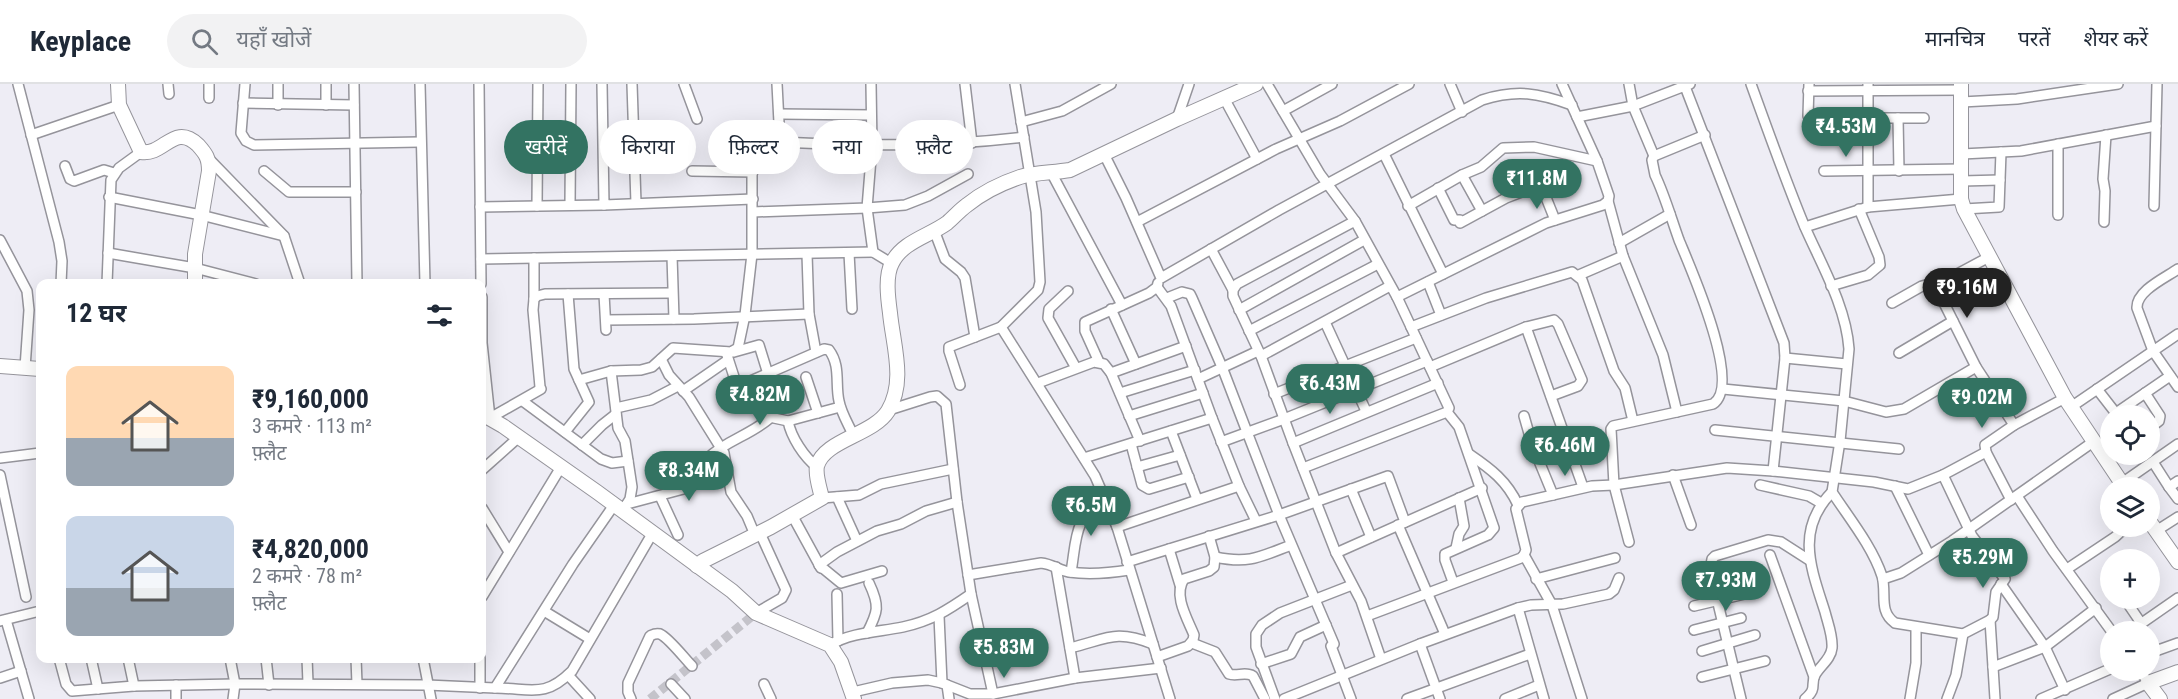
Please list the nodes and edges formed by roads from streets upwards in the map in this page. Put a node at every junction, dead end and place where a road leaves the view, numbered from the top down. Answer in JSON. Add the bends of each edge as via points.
{"nodes":[{"id":1,"x":18,"y":84,"type":"edge"},
{"id":2,"x":118,"y":84,"type":"edge"},
{"id":3,"x":210,"y":84,"type":"edge"},
{"id":4,"x":245,"y":84,"type":"edge"},
{"id":5,"x":278,"y":84,"type":"edge"},
{"id":6,"x":326,"y":84,"type":"edge"},
{"id":7,"x":354,"y":84,"type":"edge"},
{"id":8,"x":420,"y":84,"type":"edge"},
{"id":9,"x":479,"y":84,"type":"edge"},
{"id":10,"x":538,"y":84,"type":"edge"},
{"id":11,"x":573,"y":84,"type":"edge"},
{"id":12,"x":602,"y":84,"type":"edge"},
{"id":13,"x":632,"y":84,"type":"edge"},
{"id":14,"x":684,"y":84,"type":"edge"},
{"id":15,"x":777,"y":84,"type":"edge"},
{"id":16,"x":871,"y":84,"type":"edge"},
{"id":17,"x":965,"y":84,"type":"edge"},
{"id":18,"x":1014,"y":84,"type":"edge"},
{"id":19,"x":1111,"y":84,"type":"edge"},
{"id":20,"x":1189,"y":84,"type":"edge"},
{"id":21,"x":1256,"y":84,"type":"edge"},
{"id":22,"x":1267,"y":84,"type":"edge"},
{"id":23,"x":1332,"y":84,"type":"edge"},
{"id":24,"x":1384,"y":84,"type":"edge"},
{"id":25,"x":1409,"y":84,"type":"edge"},
{"id":26,"x":1450,"y":84,"type":"edge"},
{"id":27,"x":1562,"y":84,"type":"edge"},
{"id":28,"x":1629,"y":84,"type":"edge"},
{"id":29,"x":1751,"y":84,"type":"edge"},
{"id":30,"x":2118,"y":84,"type":"edge"},
{"id":31,"x":2157,"y":84,"type":"edge"},
{"id":32,"x":1686,"y":85,"type":"edge"},
{"id":33,"x":1869,"y":86,"type":"edge"},
{"id":34,"x":1808,"y":87,"type":"edge"},
{"id":35,"x":1962,"y":92,"type":"edge"},
{"id":36,"x":1389,"y":95,"type":"junction"},
{"id":37,"x":209,"y":98,"type":"dead end"},
{"id":38,"x":1224,"y":98,"type":"junction"},
{"id":39,"x":243,"y":103,"type":"junction"},
{"id":40,"x":119,"y":105,"type":"junction"},
{"id":41,"x":278,"y":105,"type":"junction"},
{"id":42,"x":327,"y":105,"type":"junction"},
{"id":43,"x":354,"y":105,"type":"junction"},
{"id":44,"x":1572,"y":105,"type":"junction"},
{"id":45,"x":1633,"y":106,"type":"junction"},
{"id":46,"x":1283,"y":111,"type":"junction"},
{"id":47,"x":1462,"y":112,"type":"junction"},
{"id":48,"x":779,"y":114,"type":"junction"},
{"id":49,"x":871,"y":115,"type":"junction"},
{"id":50,"x":1577,"y":117,"type":"junction"},
{"id":51,"x":1869,"y":118,"type":"junction"},
{"id":52,"x":1898,"y":118,"type":"junction"},
{"id":53,"x":1924,"y":118,"type":"dead end"},
{"id":54,"x":697,"y":119,"type":"dead end"},
{"id":55,"x":1177,"y":119,"type":"junction"},
{"id":56,"x":538,"y":120,"type":"edge"},
{"id":57,"x":571,"y":120,"type":"edge"},
{"id":58,"x":779,"y":120,"type":"edge"},
{"id":59,"x":871,"y":120,"type":"edge"},
{"id":60,"x":969,"y":120,"type":"edge"},
{"id":61,"x":1021,"y":122,"type":"junction"},
{"id":62,"x":2156,"y":126,"type":"junction"},
{"id":63,"x":31,"y":135,"type":"junction"},
{"id":64,"x":1705,"y":135,"type":"junction"},
{"id":65,"x":2106,"y":135,"type":"junction"},
{"id":66,"x":1024,"y":137,"type":"junction"},
{"id":67,"x":1300,"y":138,"type":"junction"},
{"id":68,"x":420,"y":142,"type":"junction"},
{"id":69,"x":355,"y":143,"type":"junction"},
{"id":70,"x":973,"y":143,"type":"edge"},
{"id":71,"x":2058,"y":144,"type":"junction"},
{"id":72,"x":141,"y":152,"type":"junction"},
{"id":73,"x":2001,"y":152,"type":"junction"},
{"id":74,"x":1104,"y":154,"type":"junction"},
{"id":75,"x":1384,"y":154,"type":"junction"},
{"id":76,"x":1962,"y":154,"type":"junction"},
{"id":77,"x":1654,"y":156,"type":"junction"},
{"id":78,"x":209,"y":159,"type":"junction"},
{"id":79,"x":1257,"y":159,"type":"junction"},
{"id":80,"x":1597,"y":160,"type":"junction"},
{"id":81,"x":65,"y":166,"type":"dead end"},
{"id":82,"x":264,"y":171,"type":"dead end"},
{"id":83,"x":1824,"y":171,"type":"dead end"},
{"id":84,"x":1899,"y":171,"type":"junction"},
{"id":85,"x":1869,"y":172,"type":"junction"},
{"id":86,"x":114,"y":173,"type":"junction"},
{"id":87,"x":537,"y":174,"type":"edge"},
{"id":88,"x":570,"y":174,"type":"edge"},
{"id":89,"x":753,"y":174,"type":"edge"},
{"id":90,"x":870,"y":174,"type":"edge"},
{"id":91,"x":968,"y":174,"type":"dead end"},
{"id":92,"x":1030,"y":174,"type":"junction"},
{"id":93,"x":1052,"y":174,"type":"junction"},
{"id":94,"x":1462,"y":175,"type":"junction"},
{"id":95,"x":1962,"y":175,"type":"junction"},
{"id":96,"x":2000,"y":180,"type":"junction"},
{"id":97,"x":1329,"y":185,"type":"junction"},
{"id":98,"x":1438,"y":188,"type":"junction"},
{"id":99,"x":1562,"y":189,"type":"dead end"},
{"id":100,"x":1543,"y":190,"type":"junction"},
{"id":101,"x":356,"y":192,"type":"junction"},
{"id":102,"x":109,"y":197,"type":"junction"},
{"id":103,"x":753,"y":200,"type":"junction"},
{"id":104,"x":1608,"y":201,"type":"junction"},
{"id":105,"x":636,"y":204,"type":"junction"},
{"id":106,"x":1962,"y":204,"type":"junction"},
{"id":107,"x":570,"y":205,"type":"junction"},
{"id":108,"x":603,"y":205,"type":"junction"},
{"id":109,"x":537,"y":206,"type":"junction"},
{"id":110,"x":1408,"y":206,"type":"junction"},
{"id":111,"x":2154,"y":206,"type":"dead end"},
{"id":112,"x":480,"y":207,"type":"junction"},
{"id":113,"x":867,"y":208,"type":"junction"},
{"id":114,"x":1863,"y":208,"type":"junction"},
{"id":115,"x":1482,"y":210,"type":"junction"},
{"id":116,"x":753,"y":212,"type":"junction"},
{"id":117,"x":1670,"y":214,"type":"junction"},
{"id":118,"x":201,"y":215,"type":"junction"},
{"id":119,"x":2058,"y":215,"type":"dead end"},
{"id":120,"x":1555,"y":220,"type":"junction"},
{"id":121,"x":1355,"y":221,"type":"junction"},
{"id":122,"x":1137,"y":222,"type":"junction"},
{"id":123,"x":2104,"y":222,"type":"dead end"},
{"id":124,"x":1805,"y":227,"type":"junction"},
{"id":125,"x":934,"y":230,"type":"junction"},
{"id":126,"x":284,"y":236,"type":"junction"},
{"id":127,"x":0,"y":240,"type":"edge"},
{"id":128,"x":1365,"y":240,"type":"junction"},
{"id":129,"x":1619,"y":243,"type":"junction"},
{"id":130,"x":1211,"y":249,"type":"junction"},
{"id":131,"x":873,"y":252,"type":"junction"},
{"id":132,"x":108,"y":253,"type":"junction"},
{"id":133,"x":849,"y":253,"type":"junction"},
{"id":134,"x":807,"y":254,"type":"junction"},
{"id":135,"x":752,"y":255,"type":"junction"},
{"id":136,"x":672,"y":256,"type":"junction"},
{"id":137,"x":1623,"y":256,"type":"junction"},
{"id":138,"x":1989,"y":257,"type":"junction"},
{"id":139,"x":534,"y":258,"type":"junction"},
{"id":140,"x":481,"y":259,"type":"junction"},
{"id":141,"x":891,"y":263,"type":"junction"},
{"id":142,"x":1378,"y":264,"type":"junction"},
{"id":143,"x":195,"y":268,"type":"junction"},
{"id":144,"x":2178,"y":269,"type":"edge"},
{"id":145,"x":1443,"y":274,"type":"junction"},
{"id":146,"x":1579,"y":275,"type":"junction"},
{"id":147,"x":61,"y":279,"type":"edge"},
{"id":148,"x":107,"y":279,"type":"edge"},
{"id":149,"x":195,"y":279,"type":"edge"},
{"id":150,"x":237,"y":279,"type":"edge"},
{"id":151,"x":298,"y":279,"type":"edge"},
{"id":152,"x":357,"y":279,"type":"edge"},
{"id":153,"x":425,"y":279,"type":"edge"},
{"id":154,"x":481,"y":279,"type":"edge"},
{"id":155,"x":1159,"y":282,"type":"junction"},
{"id":156,"x":1428,"y":282,"type":"junction"},
{"id":157,"x":1934,"y":283,"type":"junction"},
{"id":158,"x":1390,"y":286,"type":"junction"},
{"id":159,"x":1831,"y":286,"type":"junction"},
{"id":160,"x":1233,"y":290,"type":"junction"},
{"id":161,"x":1068,"y":291,"type":"dead end"},
{"id":162,"x":672,"y":293,"type":"junction"},
{"id":163,"x":568,"y":294,"type":"junction"},
{"id":164,"x":604,"y":294,"type":"junction"},
{"id":165,"x":1397,"y":297,"type":"junction"},
{"id":166,"x":1167,"y":298,"type":"junction"},
{"id":167,"x":534,"y":300,"type":"junction"},
{"id":168,"x":1892,"y":303,"type":"dead end"},
{"id":169,"x":1122,"y":304,"type":"junction"},
{"id":170,"x":852,"y":309,"type":"dead end"},
{"id":171,"x":1111,"y":309,"type":"junction"},
{"id":172,"x":1239,"y":310,"type":"junction"},
{"id":173,"x":809,"y":314,"type":"junction"},
{"id":174,"x":746,"y":315,"type":"junction"},
{"id":175,"x":1441,"y":315,"type":"junction"},
{"id":176,"x":674,"y":319,"type":"junction"},
{"id":177,"x":1953,"y":321,"type":"junction"},
{"id":178,"x":1325,"y":322,"type":"junction"},
{"id":179,"x":1001,"y":327,"type":"junction"},
{"id":180,"x":1411,"y":327,"type":"junction"},
{"id":181,"x":1526,"y":327,"type":"junction"},
{"id":182,"x":1249,"y":331,"type":"junction"},
{"id":183,"x":975,"y":337,"type":"junction"},
{"id":184,"x":1416,"y":338,"type":"junction"},
{"id":185,"x":2176,"y":339,"type":"edge"},
{"id":186,"x":1186,"y":346,"type":"junction"},
{"id":187,"x":2153,"y":351,"type":"junction"},
{"id":188,"x":816,"y":352,"type":"junction"},
{"id":189,"x":1899,"y":353,"type":"dead end"},
{"id":190,"x":1260,"y":354,"type":"junction"},
{"id":191,"x":729,"y":355,"type":"junction"},
{"id":192,"x":1785,"y":358,"type":"junction"},
{"id":193,"x":661,"y":359,"type":"junction"},
{"id":194,"x":1099,"y":362,"type":"junction"},
{"id":195,"x":1136,"y":364,"type":"junction"},
{"id":196,"x":1429,"y":364,"type":"junction"},
{"id":197,"x":1847,"y":364,"type":"junction"},
{"id":198,"x":0,"y":366,"type":"edge"},
{"id":199,"x":1222,"y":367,"type":"junction"},
{"id":200,"x":1345,"y":367,"type":"junction"},
{"id":201,"x":1976,"y":367,"type":"junction"},
{"id":202,"x":25,"y":368,"type":"junction"},
{"id":203,"x":36,"y":369,"type":"edge"},
{"id":204,"x":1077,"y":369,"type":"junction"},
{"id":205,"x":611,"y":371,"type":"junction"},
{"id":206,"x":1111,"y":373,"type":"junction"},
{"id":207,"x":768,"y":374,"type":"junction"},
{"id":208,"x":1196,"y":375,"type":"junction"},
{"id":209,"x":806,"y":376,"type":"dead end"},
{"id":210,"x":2170,"y":376,"type":"junction"},
{"id":211,"x":579,"y":380,"type":"junction"},
{"id":212,"x":1038,"y":383,"type":"junction"},
{"id":213,"x":1438,"y":383,"type":"junction"},
{"id":214,"x":960,"y":385,"type":"dead end"},
{"id":215,"x":739,"y":386,"type":"junction"},
{"id":216,"x":2178,"y":387,"type":"edge"},
{"id":217,"x":681,"y":388,"type":"junction"},
{"id":218,"x":1723,"y":389,"type":"junction"},
{"id":219,"x":2097,"y":389,"type":"junction"},
{"id":220,"x":1356,"y":390,"type":"junction"},
{"id":221,"x":1120,"y":393,"type":"junction"},
{"id":222,"x":1203,"y":393,"type":"junction"},
{"id":223,"x":1780,"y":393,"type":"junction"},
{"id":224,"x":2145,"y":393,"type":"junction"},
{"id":225,"x":1274,"y":394,"type":"junction"},
{"id":226,"x":1551,"y":396,"type":"junction"},
{"id":227,"x":1844,"y":401,"type":"junction"},
{"id":228,"x":524,"y":402,"type":"dead end"},
{"id":229,"x":2068,"y":402,"type":"junction"},
{"id":230,"x":2110,"y":405,"type":"edge"},
{"id":231,"x":2129,"y":405,"type":"edge"},
{"id":232,"x":2153,"y":405,"type":"edge"},
{"id":233,"x":840,"y":406,"type":"junction"},
{"id":234,"x":889,"y":410,"type":"junction"},
{"id":235,"x":616,"y":411,"type":"junction"},
{"id":236,"x":1366,"y":411,"type":"junction"},
{"id":237,"x":1447,"y":412,"type":"junction"},
{"id":238,"x":1677,"y":412,"type":"junction"},
{"id":239,"x":818,"y":413,"type":"junction"},
{"id":240,"x":486,"y":416,"type":"edge"},
{"id":241,"x":772,"y":416,"type":"junction"},
{"id":242,"x":1130,"y":416,"type":"junction"},
{"id":243,"x":1524,"y":417,"type":"dead end"},
{"id":244,"x":1212,"y":418,"type":"junction"},
{"id":245,"x":1284,"y":419,"type":"junction"},
{"id":246,"x":788,"y":421,"type":"junction"},
{"id":247,"x":1633,"y":421,"type":"junction"},
{"id":248,"x":2014,"y":425,"type":"junction"},
{"id":249,"x":1715,"y":430,"type":"dead end"},
{"id":250,"x":1171,"y":431,"type":"junction"},
{"id":251,"x":565,"y":432,"type":"junction"},
{"id":252,"x":1245,"y":432,"type":"junction"},
{"id":253,"x":1775,"y":435,"type":"junction"},
{"id":254,"x":519,"y":437,"type":"junction"},
{"id":255,"x":854,"y":437,"type":"junction"},
{"id":256,"x":1840,"y":441,"type":"junction"},
{"id":257,"x":1135,"y":442,"type":"junction"},
{"id":258,"x":1221,"y":442,"type":"junction"},
{"id":259,"x":2093,"y":442,"type":"junction"},
{"id":260,"x":1293,"y":443,"type":"junction"},
{"id":261,"x":2178,"y":444,"type":"edge"},
{"id":262,"x":582,"y":445,"type":"junction"},
{"id":263,"x":722,"y":448,"type":"junction"},
{"id":264,"x":1899,"y":448,"type":"dead end"},
{"id":265,"x":2100,"y":449,"type":"edge"},
{"id":266,"x":1986,"y":452,"type":"junction"},
{"id":267,"x":36,"y":454,"type":"edge"},
{"id":268,"x":1469,"y":454,"type":"junction"},
{"id":269,"x":1180,"y":455,"type":"junction"},
{"id":270,"x":2160,"y":457,"type":"edge"},
{"id":271,"x":0,"y":458,"type":"edge"},
{"id":272,"x":1084,"y":458,"type":"junction"},
{"id":273,"x":628,"y":461,"type":"junction"},
{"id":274,"x":2149,"y":465,"type":"edge"},
{"id":275,"x":2155,"y":465,"type":"edge"},
{"id":276,"x":486,"y":466,"type":"edge"},
{"id":277,"x":561,"y":467,"type":"junction"},
{"id":278,"x":817,"y":467,"type":"junction"},
{"id":279,"x":1137,"y":467,"type":"junction"},
{"id":280,"x":1303,"y":468,"type":"junction"},
{"id":281,"x":952,"y":469,"type":"junction"},
{"id":282,"x":1773,"y":471,"type":"junction"},
{"id":283,"x":0,"y":475,"type":"edge"},
{"id":284,"x":1673,"y":475,"type":"junction"},
{"id":285,"x":1943,"y":475,"type":"junction"},
{"id":286,"x":1189,"y":477,"type":"junction"},
{"id":287,"x":2133,"y":477,"type":"edge"},
{"id":288,"x":1835,"y":478,"type":"junction"},
{"id":289,"x":2178,"y":481,"type":"edge"},
{"id":290,"x":1614,"y":485,"type":"junction"},
{"id":291,"x":1760,"y":485,"type":"dead end"},
{"id":292,"x":1239,"y":486,"type":"junction"},
{"id":293,"x":1895,"y":486,"type":"junction"},
{"id":294,"x":1583,"y":487,"type":"junction"},
{"id":295,"x":2169,"y":487,"type":"junction"},
{"id":296,"x":1482,"y":488,"type":"junction"},
{"id":297,"x":1351,"y":489,"type":"junction"},
{"id":298,"x":1832,"y":492,"type":"junction"},
{"id":299,"x":1553,"y":495,"type":"junction"},
{"id":300,"x":660,"y":496,"type":"junction"},
{"id":301,"x":837,"y":497,"type":"junction"},
{"id":302,"x":1106,"y":497,"type":"junction"},
{"id":303,"x":822,"y":498,"type":"junction"},
{"id":304,"x":1459,"y":498,"type":"junction"},
{"id":305,"x":2014,"y":498,"type":"junction"},
{"id":306,"x":1197,"y":499,"type":"junction"},
{"id":307,"x":2178,"y":500,"type":"edge"},
{"id":308,"x":957,"y":502,"type":"junction"},
{"id":309,"x":1316,"y":502,"type":"junction"},
{"id":310,"x":1821,"y":503,"type":"junction"},
{"id":311,"x":1518,"y":505,"type":"junction"},
{"id":312,"x":621,"y":507,"type":"junction"},
{"id":313,"x":792,"y":515,"type":"junction"},
{"id":314,"x":1279,"y":515,"type":"junction"},
{"id":315,"x":486,"y":516,"type":"edge"},
{"id":316,"x":2178,"y":517,"type":"edge"},
{"id":317,"x":1256,"y":521,"type":"junction"},
{"id":318,"x":2160,"y":523,"type":"edge"},
{"id":319,"x":1401,"y":524,"type":"junction"},
{"id":320,"x":1691,"y":525,"type":"dead end"},
{"id":321,"x":1117,"y":527,"type":"junction"},
{"id":322,"x":1968,"y":529,"type":"junction"},
{"id":323,"x":652,"y":534,"type":"junction"},
{"id":324,"x":758,"y":534,"type":"junction"},
{"id":325,"x":678,"y":535,"type":"dead end"},
{"id":326,"x":2160,"y":535,"type":"edge"},
{"id":327,"x":1209,"y":536,"type":"junction"},
{"id":328,"x":1371,"y":537,"type":"junction"},
{"id":329,"x":2115,"y":537,"type":"edge"},
{"id":330,"x":856,"y":541,"type":"junction"},
{"id":331,"x":1629,"y":542,"type":"dead end"},
{"id":332,"x":1292,"y":545,"type":"junction"},
{"id":333,"x":1456,"y":548,"type":"junction"},
{"id":334,"x":1169,"y":549,"type":"junction"},
{"id":335,"x":509,"y":552,"type":"junction"},
{"id":336,"x":1336,"y":553,"type":"junction"},
{"id":337,"x":1524,"y":555,"type":"junction"},
{"id":338,"x":1770,"y":555,"type":"dead end"},
{"id":339,"x":1929,"y":555,"type":"junction"},
{"id":340,"x":1215,"y":557,"type":"junction"},
{"id":341,"x":2176,"y":557,"type":"edge"},
{"id":342,"x":1615,"y":558,"type":"dead end"},
{"id":343,"x":1809,"y":560,"type":"junction"},
{"id":344,"x":819,"y":565,"type":"junction"},
{"id":345,"x":697,"y":566,"type":"junction"},
{"id":346,"x":1128,"y":566,"type":"junction"},
{"id":347,"x":1056,"y":567,"type":"junction"},
{"id":348,"x":2067,"y":569,"type":"junction"},
{"id":349,"x":882,"y":571,"type":"dead end"},
{"id":350,"x":1071,"y":572,"type":"junction"},
{"id":351,"x":968,"y":575,"type":"junction"},
{"id":352,"x":1619,"y":578,"type":"dead end"},
{"id":353,"x":1536,"y":579,"type":"junction"},
{"id":354,"x":1883,"y":579,"type":"junction"},
{"id":355,"x":829,"y":580,"type":"dead end"},
{"id":356,"x":1453,"y":582,"type":"junction"},
{"id":357,"x":869,"y":583,"type":"dead end"},
{"id":358,"x":2001,"y":584,"type":"junction"},
{"id":359,"x":1180,"y":585,"type":"junction"},
{"id":360,"x":1352,"y":585,"type":"junction"},
{"id":361,"x":486,"y":590,"type":"edge"},
{"id":362,"x":1428,"y":592,"type":"junction"},
{"id":363,"x":1753,"y":592,"type":"dead end"},
{"id":364,"x":837,"y":594,"type":"dead end"},
{"id":365,"x":971,"y":594,"type":"junction"},
{"id":366,"x":26,"y":597,"type":"dead end"},
{"id":367,"x":2178,"y":597,"type":"edge"},
{"id":368,"x":1315,"y":600,"type":"junction"},
{"id":369,"x":1718,"y":600,"type":"junction"},
{"id":370,"x":1552,"y":606,"type":"junction"},
{"id":371,"x":1694,"y":606,"type":"dead end"},
{"id":372,"x":2096,"y":608,"type":"junction"},
{"id":373,"x":1518,"y":609,"type":"junction"},
{"id":374,"x":544,"y":610,"type":"junction"},
{"id":375,"x":36,"y":612,"type":"edge"},
{"id":376,"x":756,"y":613,"type":"junction"},
{"id":377,"x":939,"y":616,"type":"junction"},
{"id":378,"x":1367,"y":616,"type":"junction"},
{"id":379,"x":1741,"y":618,"type":"dead end"},
{"id":380,"x":3,"y":620,"type":"edge"},
{"id":381,"x":1990,"y":621,"type":"junction"},
{"id":382,"x":2105,"y":621,"type":"edge"},
{"id":383,"x":2144,"y":621,"type":"edge"},
{"id":384,"x":1724,"y":622,"type":"junction"},
{"id":385,"x":1326,"y":625,"type":"junction"},
{"id":386,"x":1916,"y":627,"type":"junction"},
{"id":387,"x":1694,"y":630,"type":"dead end"},
{"id":388,"x":867,"y":633,"type":"junction"},
{"id":389,"x":1445,"y":634,"type":"junction"},
{"id":390,"x":1963,"y":634,"type":"junction"},
{"id":391,"x":1755,"y":635,"type":"dead end"},
{"id":392,"x":590,"y":639,"type":"junction"},
{"id":393,"x":834,"y":643,"type":"junction"},
{"id":394,"x":1192,"y":643,"type":"junction"},
{"id":395,"x":2178,"y":643,"type":"edge"},
{"id":396,"x":1153,"y":644,"type":"junction"},
{"id":397,"x":1420,"y":644,"type":"junction"},
{"id":398,"x":1729,"y":644,"type":"junction"},
{"id":399,"x":2045,"y":647,"type":"junction"},
{"id":400,"x":1070,"y":648,"type":"junction"},
{"id":401,"x":2160,"y":649,"type":"edge"},
{"id":402,"x":1702,"y":651,"type":"dead end"},
{"id":403,"x":1530,"y":654,"type":"junction"},
{"id":404,"x":1157,"y":657,"type":"junction"},
{"id":405,"x":1381,"y":659,"type":"junction"},
{"id":406,"x":1765,"y":662,"type":"dead end"},
{"id":407,"x":61,"y":663,"type":"edge"},
{"id":408,"x":92,"y":663,"type":"edge"},
{"id":409,"x":129,"y":663,"type":"edge"},
{"id":410,"x":231,"y":663,"type":"edge"},
{"id":411,"x":267,"y":663,"type":"edge"},
{"id":412,"x":308,"y":663,"type":"edge"},
{"id":413,"x":356,"y":663,"type":"edge"},
{"id":414,"x":424,"y":663,"type":"edge"},
{"id":415,"x":481,"y":663,"type":"edge"},
{"id":416,"x":1262,"y":664,"type":"junction"},
{"id":417,"x":692,"y":666,"type":"dead end"},
{"id":418,"x":1993,"y":667,"type":"junction"},
{"id":419,"x":1161,"y":668,"type":"junction"},
{"id":420,"x":1734,"y":670,"type":"junction"},
{"id":421,"x":21,"y":671,"type":"junction"},
{"id":422,"x":2178,"y":672,"type":"edge"},
{"id":423,"x":2100,"y":674,"type":"edge"},
{"id":424,"x":568,"y":675,"type":"junction"},
{"id":425,"x":1340,"y":675,"type":"junction"},
{"id":426,"x":1702,"y":677,"type":"dead end"},
{"id":427,"x":1814,"y":677,"type":"junction"},
{"id":428,"x":0,"y":678,"type":"edge"},
{"id":429,"x":1075,"y":678,"type":"junction"},
{"id":430,"x":308,"y":683,"type":"junction"},
{"id":431,"x":2148,"y":683,"type":"junction"},
{"id":432,"x":235,"y":684,"type":"junction"},
{"id":433,"x":357,"y":684,"type":"junction"},
{"id":434,"x":671,"y":684,"type":"dead end"},
{"id":435,"x":764,"y":684,"type":"dead end"},
{"id":436,"x":944,"y":684,"type":"junction"},
{"id":437,"x":176,"y":685,"type":"junction"},
{"id":438,"x":269,"y":685,"type":"junction"},
{"id":439,"x":427,"y":685,"type":"junction"},
{"id":440,"x":1539,"y":685,"type":"junction"},
{"id":441,"x":134,"y":686,"type":"junction"},
{"id":442,"x":488,"y":688,"type":"junction"},
{"id":443,"x":1436,"y":688,"type":"junction"},
{"id":444,"x":98,"y":689,"type":"junction"},
{"id":445,"x":550,"y":689,"type":"junction"},
{"id":446,"x":2065,"y":690,"type":"junction"},
{"id":447,"x":993,"y":694,"type":"junction"},
{"id":448,"x":853,"y":696,"type":"edge"},
{"id":449,"x":29,"y":699,"type":"edge"},
{"id":450,"x":176,"y":699,"type":"edge"},
{"id":451,"x":233,"y":699,"type":"edge"},
{"id":452,"x":431,"y":699,"type":"edge"},
{"id":453,"x":491,"y":699,"type":"edge"},
{"id":454,"x":554,"y":699,"type":"edge"},
{"id":455,"x":590,"y":699,"type":"edge"},
{"id":456,"x":631,"y":699,"type":"edge"},
{"id":457,"x":685,"y":699,"type":"edge"},
{"id":458,"x":771,"y":699,"type":"edge"},
{"id":459,"x":949,"y":699,"type":"edge"},
{"id":460,"x":1170,"y":699,"type":"edge"},
{"id":461,"x":1265,"y":699,"type":"edge"},
{"id":462,"x":1275,"y":699,"type":"edge"},
{"id":463,"x":1284,"y":699,"type":"edge"},
{"id":464,"x":1351,"y":699,"type":"edge"},
{"id":465,"x":1407,"y":699,"type":"edge"},
{"id":466,"x":1440,"y":699,"type":"edge"},
{"id":467,"x":1505,"y":699,"type":"edge"},
{"id":468,"x":1544,"y":699,"type":"edge"},
{"id":469,"x":1582,"y":699,"type":"edge"},
{"id":470,"x":1741,"y":699,"type":"edge"},
{"id":471,"x":1805,"y":699,"type":"edge"},
{"id":472,"x":1910,"y":699,"type":"edge"},
{"id":473,"x":1947,"y":699,"type":"edge"},
{"id":474,"x":1995,"y":699,"type":"edge"},
{"id":475,"x":2041,"y":699,"type":"edge"},
{"id":476,"x":2113,"y":699,"type":"edge"},
{"id":477,"x":2160,"y":699,"type":"edge"}],
"edges":[{"from":1,"to":63,"type":"street"},
{"from":2,"to":40,"type":"street"},
{"from":3,"to":37,"type":"street"},
{"from":4,"to":39,"type":"street"},
{"from":5,"to":41,"type":"street"},
{"from":6,"to":42,"type":"street"},
{"from":7,"to":43,"type":"street"},
{"from":8,"to":68,"type":"street"},
{"from":9,"to":112,"type":"street"},
{"from":10,"to":56,"type":"street"},
{"from":11,"to":57,"type":"street"},
{"from":12,"to":108,"type":"street"},
{"from":13,"to":105,"type":"street"},
{"from":14,"to":54,"type":"street"},
{"from":15,"to":48,"type":"street"},
{"from":16,"to":49,"type":"street"},
{"from":17,"to":60,"type":"street"},
{"from":18,"to":61,"type":"street"},
{"from":19,"to":61,"type":"street","via":[[1062,111]]},
{"from":20,"to":55,"type":"street"},
{"from":21,"to":38,"type":"street"},
{"from":22,"to":46,"type":"street"},
{"from":23,"to":46,"type":"street"},
{"from":24,"to":36,"type":"street"},
{"from":25,"to":36,"type":"street"},
{"from":26,"to":47,"type":"street"},
{"from":27,"to":44,"type":"street"},
{"from":28,"to":45,"type":"street"},
{"from":29,"to":124,"type":"street"},
{"from":30,"to":35,"type":"street","via":[[2017,99]]},
{"from":31,"to":62,"type":"street"},
{"from":32,"to":45,"type":"street"},
{"from":32,"to":64,"type":"street"},
{"from":33,"to":34,"type":"street"},
{"from":33,"to":35,"type":"street"},
{"from":33,"to":51,"type":"street"},
{"from":34,"to":51,"type":"street","via":[[1808,116],[1816,125]]},
{"from":35,"to":76,"type":"street"},
{"from":36,"to":67,"type":"street"},
{"from":38,"to":55,"type":"street"},
{"from":38,"to":79,"type":"street"},
{"from":39,"to":41,"type":"street"},
{"from":39,"to":69,"type":"street","via":[[241,133],[254,145]]},
{"from":40,"to":63,"type":"street"},
{"from":40,"to":72,"type":"street"},
{"from":41,"to":42,"type":"street"},
{"from":42,"to":43,"type":"street"},
{"from":43,"to":69,"type":"street"},
{"from":44,"to":47,"type":"street","via":[[1523,92],[1482,100]]},
{"from":44,"to":50,"type":"street"},
{"from":45,"to":50,"type":"street"},
{"from":45,"to":77,"type":"street"},
{"from":46,"to":67,"type":"street"},
{"from":47,"to":75,"type":"street"},
{"from":48,"to":49,"type":"street"},
{"from":48,"to":58,"type":"street"},
{"from":49,"to":59,"type":"street"},
{"from":50,"to":80,"type":"street"},
{"from":51,"to":52,"type":"street"},
{"from":51,"to":85,"type":"street"},
{"from":52,"to":53,"type":"street"},
{"from":52,"to":84,"type":"street"},
{"from":55,"to":74,"type":"street"},
{"from":61,"to":66,"type":"street"},
{"from":62,"to":65,"type":"street"},
{"from":62,"to":111,"type":"street"},
{"from":63,"to":147,"type":"street","via":[[59,242]]},
{"from":64,"to":77,"type":"street"},
{"from":64,"to":192,"type":"street","via":[[1784,343]]},
{"from":65,"to":71,"type":"street"},
{"from":65,"to":123,"type":"street"},
{"from":66,"to":70,"type":"street"},
{"from":66,"to":92,"type":"street"},
{"from":67,"to":79,"type":"street"},
{"from":67,"to":97,"type":"street"},
{"from":68,"to":69,"type":"street"},
{"from":68,"to":153,"type":"street"},
{"from":69,"to":101,"type":"street"},
{"from":71,"to":73,"type":"street"},
{"from":71,"to":119,"type":"street"},
{"from":72,"to":78,"type":"street","via":[[147,153],[184,136]]},
{"from":72,"to":86,"type":"street"},
{"from":73,"to":76,"type":"street"},
{"from":73,"to":96,"type":"street"},
{"from":74,"to":93,"type":"street"},
{"from":74,"to":122,"type":"street"},
{"from":75,"to":97,"type":"street"},
{"from":75,"to":110,"type":"street"},
{"from":76,"to":95,"type":"street"},
{"from":77,"to":117,"type":"street","via":[[1655,175]]},
{"from":78,"to":118,"type":"street"},
{"from":78,"to":126,"type":"street"},
{"from":79,"to":122,"type":"street"},
{"from":80,"to":94,"type":"street","via":[[1534,147],[1503,148],[1482,167]]},
{"from":80,"to":104,"type":"street"},
{"from":81,"to":86,"type":"street","via":[[74,181],[104,170]]},
{"from":82,"to":101,"type":"street","via":[[289,192]]},
{"from":83,"to":85,"type":"street"},
{"from":84,"to":85,"type":"street"},
{"from":84,"to":95,"type":"street"},
{"from":85,"to":114,"type":"street"},
{"from":86,"to":102,"type":"street"},
{"from":87,"to":109,"type":"street"},
{"from":88,"to":107,"type":"street"},
{"from":89,"to":103,"type":"street"},
{"from":90,"to":113,"type":"street"},
{"from":91,"to":113,"type":"street","via":[[914,202]]},
{"from":92,"to":93,"type":"street"},
{"from":92,"to":125,"type":"street","via":[[970,202]]},
{"from":92,"to":179,"type":"street","via":[[1040,282],[1038,290]]},
{"from":93,"to":169,"type":"street"},
{"from":94,"to":98,"type":"street"},
{"from":94,"to":115,"type":"street"},
{"from":95,"to":96,"type":"street"},
{"from":95,"to":106,"type":"street"},
{"from":96,"to":106,"type":"street","via":[[2000,207]]},
{"from":97,"to":121,"type":"street"},
{"from":97,"to":130,"type":"street"},
{"from":98,"to":110,"type":"street"},
{"from":98,"to":115,"type":"street","via":[[1454,220],[1461,223]]},
{"from":99,"to":100,"type":"street"},
{"from":100,"to":115,"type":"street","via":[[1524,191]]},
{"from":100,"to":120,"type":"street"},
{"from":101,"to":152,"type":"street"},
{"from":102,"to":118,"type":"street"},
{"from":102,"to":132,"type":"street"},
{"from":103,"to":105,"type":"street"},
{"from":103,"to":116,"type":"street"},
{"from":104,"to":120,"type":"street"},
{"from":104,"to":129,"type":"street"},
{"from":105,"to":108,"type":"street"},
{"from":106,"to":114,"type":"street"},
{"from":106,"to":138,"type":"street"},
{"from":107,"to":108,"type":"street"},
{"from":107,"to":109,"type":"street"},
{"from":109,"to":112,"type":"street"},
{"from":110,"to":145,"type":"street"},
{"from":112,"to":140,"type":"street"},
{"from":113,"to":116,"type":"street"},
{"from":113,"to":131,"type":"street"},
{"from":114,"to":124,"type":"street"},
{"from":114,"to":159,"type":"street","via":[[1880,265],[1868,276]]},
{"from":116,"to":135,"type":"street"},
{"from":117,"to":129,"type":"street"},
{"from":117,"to":218,"type":"street","via":[[1710,317]]},
{"from":118,"to":126,"type":"street"},
{"from":118,"to":143,"type":"street"},
{"from":120,"to":145,"type":"street"},
{"from":121,"to":128,"type":"street"},
{"from":121,"to":160,"type":"street","via":[[1237,284]]},
{"from":122,"to":155,"type":"street"},
{"from":124,"to":159,"type":"street"},
{"from":125,"to":141,"type":"street","via":[[909,245]]},
{"from":125,"to":183,"type":"street","via":[[945,259],[964,278]]},
{"from":126,"to":151,"type":"street"},
{"from":127,"to":202,"type":"street","via":[[27,291]]},
{"from":128,"to":142,"type":"street"},
{"from":128,"to":172,"type":"street"},
{"from":129,"to":137,"type":"street"},
{"from":130,"to":155,"type":"street"},
{"from":130,"to":160,"type":"street"},
{"from":131,"to":133,"type":"street"},
{"from":131,"to":141,"type":"street"},
{"from":132,"to":143,"type":"street"},
{"from":132,"to":148,"type":"street"},
{"from":133,"to":134,"type":"street"},
{"from":133,"to":170,"type":"street"},
{"from":134,"to":135,"type":"street"},
{"from":134,"to":173,"type":"street"},
{"from":135,"to":136,"type":"street"},
{"from":135,"to":174,"type":"street"},
{"from":136,"to":139,"type":"street"},
{"from":136,"to":162,"type":"street"},
{"from":137,"to":146,"type":"street"},
{"from":137,"to":238,"type":"street","via":[[1663,355]]},
{"from":138,"to":157,"type":"street"},
{"from":138,"to":229,"type":"street"},
{"from":139,"to":140,"type":"street"},
{"from":139,"to":167,"type":"street"},
{"from":140,"to":154,"type":"street"},
{"from":141,"to":234,"type":"street","via":[[889,311],[898,375]]},
{"from":142,"to":158,"type":"street"},
{"from":142,"to":182,"type":"street"},
{"from":143,"to":149,"type":"street"},
{"from":143,"to":150,"type":"street"},
{"from":144,"to":187,"type":"street","via":[[2136,302]]},
{"from":145,"to":156,"type":"street"},
{"from":146,"to":175,"type":"street","via":[[1572,272],[1557,276]]},
{"from":146,"to":247,"type":"street","via":[[1614,371],[1625,388]]},
{"from":155,"to":166,"type":"street"},
{"from":155,"to":169,"type":"street","via":[[1149,293]]},
{"from":156,"to":165,"type":"street"},
{"from":156,"to":175,"type":"street"},
{"from":157,"to":168,"type":"street"},
{"from":157,"to":177,"type":"street"},
{"from":158,"to":165,"type":"street"},
{"from":158,"to":178,"type":"street"},
{"from":159,"to":197,"type":"street","via":[[1848,334]]},
{"from":160,"to":172,"type":"street"},
{"from":161,"to":204,"type":"street","via":[[1050,309],[1048,318]]},
{"from":162,"to":164,"type":"street"},
{"from":162,"to":176,"type":"street"},
{"from":163,"to":164,"type":"street"},
{"from":163,"to":167,"type":"street","via":[[545,294]]},
{"from":163,"to":211,"type":"street","via":[[573,363]]},
{"from":164,"to":176,"type":"street","via":[[606,325]]},
{"from":165,"to":180,"type":"street"},
{"from":166,"to":186,"type":"street"},
{"from":166,"to":199,"type":"street","via":[[1182,292],[1190,294]]},
{"from":167,"to":240,"type":"street","via":[[541,388]]},
{"from":169,"to":171,"type":"street"},
{"from":171,"to":194,"type":"street","via":[[1088,319],[1084,326]]},
{"from":171,"to":195,"type":"street"},
{"from":172,"to":182,"type":"street"},
{"from":173,"to":174,"type":"street"},
{"from":173,"to":188,"type":"street"},
{"from":174,"to":176,"type":"street"},
{"from":174,"to":191,"type":"street","via":[[739,346]]},
{"from":175,"to":180,"type":"street"},
{"from":177,"to":189,"type":"street"},
{"from":177,"to":201,"type":"street"},
{"from":178,"to":190,"type":"street"},
{"from":178,"to":200,"type":"street"},
{"from":179,"to":183,"type":"street"},
{"from":179,"to":212,"type":"street"},
{"from":180,"to":184,"type":"street"},
{"from":181,"to":196,"type":"street"},
{"from":181,"to":226,"type":"street"},
{"from":181,"to":226,"type":"street","via":[[1554,320],[1582,380],[1578,386]]},
{"from":182,"to":190,"type":"street"},
{"from":183,"to":214,"type":"street","via":[[948,349]]},
{"from":184,"to":196,"type":"street"},
{"from":184,"to":200,"type":"street"},
{"from":185,"to":187,"type":"street"},
{"from":186,"to":195,"type":"street"},
{"from":186,"to":208,"type":"street"},
{"from":187,"to":210,"type":"street"},
{"from":187,"to":219,"type":"street"},
{"from":188,"to":207,"type":"street"},
{"from":188,"to":233,"type":"street","via":[[827,349],[833,355]]},
{"from":190,"to":199,"type":"street"},
{"from":190,"to":225,"type":"street"},
{"from":191,"to":193,"type":"street","via":[[673,348]]},
{"from":191,"to":207,"type":"street","via":[[759,345]]},
{"from":191,"to":215,"type":"street"},
{"from":191,"to":217,"type":"street"},
{"from":192,"to":197,"type":"street"},
{"from":192,"to":223,"type":"street"},
{"from":193,"to":205,"type":"street","via":[[641,370]]},
{"from":193,"to":217,"type":"street"},
{"from":194,"to":204,"type":"street"},
{"from":194,"to":206,"type":"street"},
{"from":195,"to":206,"type":"street"},
{"from":196,"to":213,"type":"street"},
{"from":196,"to":220,"type":"street"},
{"from":197,"to":227,"type":"street"},
{"from":198,"to":202,"type":"street"},
{"from":199,"to":208,"type":"street"},
{"from":199,"to":252,"type":"street"},
{"from":200,"to":220,"type":"street"},
{"from":200,"to":225,"type":"street"},
{"from":201,"to":227,"type":"street","via":[[1899,411],[1886,412]]},
{"from":201,"to":248,"type":"street"},
{"from":202,"to":203,"type":"street"},
{"from":204,"to":212,"type":"street"},
{"from":205,"to":211,"type":"street"},
{"from":205,"to":235,"type":"street"},
{"from":206,"to":221,"type":"street"},
{"from":207,"to":215,"type":"street"},
{"from":208,"to":221,"type":"street"},
{"from":208,"to":222,"type":"street"},
{"from":209,"to":239,"type":"street"},
{"from":210,"to":216,"type":"street"},
{"from":210,"to":224,"type":"street"},
{"from":211,"to":251,"type":"street","via":[[589,402]]},
{"from":212,"to":272,"type":"street"},
{"from":213,"to":236,"type":"street"},
{"from":213,"to":237,"type":"street","via":[[1448,404]]},
{"from":215,"to":241,"type":"street","via":[[749,401]]},
{"from":217,"to":235,"type":"street"},
{"from":217,"to":263,"type":"street"},
{"from":218,"to":223,"type":"street"},
{"from":218,"to":238,"type":"street","via":[[1713,404]]},
{"from":219,"to":229,"type":"street"},
{"from":219,"to":230,"type":"street"},
{"from":220,"to":236,"type":"street"},
{"from":220,"to":245,"type":"street"},
{"from":221,"to":242,"type":"street"},
{"from":222,"to":242,"type":"street"},
{"from":222,"to":244,"type":"street"},
{"from":223,"to":227,"type":"street"},
{"from":223,"to":253,"type":"street"},
{"from":224,"to":231,"type":"street"},
{"from":224,"to":232,"type":"street"},
{"from":225,"to":245,"type":"street"},
{"from":226,"to":294,"type":"street"},
{"from":227,"to":256,"type":"street"},
{"from":228,"to":251,"type":"street"},
{"from":229,"to":248,"type":"street"},
{"from":229,"to":259,"type":"street"},
{"from":233,"to":239,"type":"street"},
{"from":233,"to":255,"type":"street"},
{"from":234,"to":255,"type":"street","via":[[880,422]]},
{"from":234,"to":281,"type":"street","via":[[930,397],[942,399],[946,404]]},
{"from":235,"to":262,"type":"street"},
{"from":235,"to":273,"type":"street"},
{"from":236,"to":260,"type":"street"},
{"from":237,"to":268,"type":"street","via":[[1459,427]]},
{"from":237,"to":280,"type":"street"},
{"from":238,"to":247,"type":"street"},
{"from":239,"to":246,"type":"street"},
{"from":240,"to":254,"type":"street"},
{"from":241,"to":246,"type":"street"},
{"from":241,"to":263,"type":"street"},
{"from":242,"to":257,"type":"street"},
{"from":243,"to":299,"type":"street"},
{"from":244,"to":250,"type":"street"},
{"from":244,"to":258,"type":"street"},
{"from":245,"to":252,"type":"street"},
{"from":245,"to":260,"type":"street"},
{"from":246,"to":278,"type":"street","via":[[805,455]]},
{"from":247,"to":290,"type":"street","via":[[1611,429]]},
{"from":248,"to":266,"type":"street","via":[[1988,442]]},
{"from":249,"to":253,"type":"street"},
{"from":250,"to":257,"type":"street"},
{"from":250,"to":269,"type":"street"},
{"from":251,"to":262,"type":"street"},
{"from":252,"to":258,"type":"street"},
{"from":252,"to":314,"type":"street"},
{"from":253,"to":256,"type":"street"},
{"from":253,"to":282,"type":"street"},
{"from":254,"to":276,"type":"street"},
{"from":254,"to":277,"type":"street"},
{"from":255,"to":278,"type":"street","via":[[826,454]]},
{"from":256,"to":264,"type":"street"},
{"from":256,"to":288,"type":"street"},
{"from":257,"to":272,"type":"street"},
{"from":257,"to":279,"type":"street"},
{"from":258,"to":292,"type":"street"},
{"from":259,"to":265,"type":"street"},
{"from":259,"to":305,"type":"street"},
{"from":260,"to":280,"type":"street"},
{"from":261,"to":270,"type":"street"},
{"from":262,"to":273,"type":"street","via":[[605,461]]},
{"from":263,"to":300,"type":"street","via":[[707,460],[691,487]]},
{"from":263,"to":324,"type":"street","via":[[731,492]]},
{"from":266,"to":285,"type":"street"},
{"from":266,"to":305,"type":"street"},
{"from":267,"to":271,"type":"street"},
{"from":268,"to":296,"type":"street"},
{"from":268,"to":311,"type":"street","via":[[1505,482]]},
{"from":269,"to":279,"type":"street"},
{"from":269,"to":286,"type":"street"},
{"from":272,"to":302,"type":"street"},
{"from":273,"to":312,"type":"street","via":[[632,487]]},
{"from":274,"to":287,"type":"street"},
{"from":275,"to":295,"type":"street"},
{"from":277,"to":312,"type":"street"},
{"from":277,"to":335,"type":"street"},
{"from":278,"to":303,"type":"street"},
{"from":279,"to":286,"type":"street","via":[[1142,485],[1149,489]]},
{"from":280,"to":309,"type":"street"},
{"from":281,"to":301,"type":"street","via":[[881,484],[860,495]]},
{"from":281,"to":308,"type":"street"},
{"from":282,"to":284,"type":"street","via":[[1727,468]]},
{"from":282,"to":288,"type":"street"},
{"from":283,"to":366,"type":"street"},
{"from":284,"to":290,"type":"street"},
{"from":284,"to":320,"type":"street"},
{"from":285,"to":293,"type":"street","via":[[1913,488]]},
{"from":285,"to":322,"type":"street"},
{"from":286,"to":306,"type":"street"},
{"from":288,"to":293,"type":"street"},
{"from":288,"to":298,"type":"street"},
{"from":289,"to":295,"type":"street"},
{"from":290,"to":294,"type":"street"},
{"from":290,"to":331,"type":"street"},
{"from":291,"to":310,"type":"street","via":[[1809,496]]},
{"from":292,"to":306,"type":"street"},
{"from":292,"to":317,"type":"street"},
{"from":293,"to":339,"type":"street"},
{"from":294,"to":299,"type":"street"},
{"from":295,"to":307,"type":"street"},
{"from":296,"to":304,"type":"street"},
{"from":296,"to":333,"type":"street","via":[[1494,528],[1488,535]]},
{"from":297,"to":309,"type":"street"},
{"from":297,"to":319,"type":"street","via":[[1388,476]]},
{"from":297,"to":328,"type":"street"},
{"from":298,"to":310,"type":"street"},
{"from":298,"to":354,"type":"street","via":[[1869,549]]},
{"from":299,"to":311,"type":"street"},
{"from":300,"to":312,"type":"street"},
{"from":300,"to":325,"type":"street"},
{"from":301,"to":303,"type":"street"},
{"from":301,"to":330,"type":"street"},
{"from":302,"to":321,"type":"street"},
{"from":302,"to":350,"type":"street","via":[[1083,517]]},
{"from":303,"to":313,"type":"street"},
{"from":304,"to":319,"type":"street"},
{"from":304,"to":333,"type":"street","via":[[1464,526]]},
{"from":305,"to":322,"type":"street"},
{"from":305,"to":348,"type":"street"},
{"from":306,"to":321,"type":"street"},
{"from":308,"to":330,"type":"street"},
{"from":308,"to":351,"type":"street"},
{"from":309,"to":314,"type":"street"},
{"from":309,"to":336,"type":"street"},
{"from":310,"to":343,"type":"street","via":[[1812,522]]},
{"from":311,"to":337,"type":"street"},
{"from":312,"to":323,"type":"street"},
{"from":312,"to":374,"type":"street"},
{"from":313,"to":324,"type":"street"},
{"from":313,"to":344,"type":"street"},
{"from":314,"to":317,"type":"street"},
{"from":314,"to":332,"type":"street"},
{"from":315,"to":335,"type":"street"},
{"from":316,"to":318,"type":"street"},
{"from":317,"to":327,"type":"street"},
{"from":319,"to":328,"type":"street"},
{"from":319,"to":362,"type":"street"},
{"from":321,"to":346,"type":"street"},
{"from":322,"to":339,"type":"street"},
{"from":322,"to":358,"type":"street","via":[[2005,579]]},
{"from":323,"to":345,"type":"street"},
{"from":323,"to":392,"type":"street"},
{"from":324,"to":345,"type":"street"},
{"from":324,"to":376,"type":"street","via":[[786,590],[782,598]]},
{"from":326,"to":341,"type":"street"},
{"from":327,"to":334,"type":"street"},
{"from":327,"to":340,"type":"street"},
{"from":328,"to":336,"type":"street"},
{"from":329,"to":348,"type":"street"},
{"from":330,"to":344,"type":"street"},
{"from":332,"to":340,"type":"street","via":[[1248,560]]},
{"from":332,"to":368,"type":"street"},
{"from":333,"to":356,"type":"street","via":[[1444,557]]},
{"from":334,"to":346,"type":"street"},
{"from":334,"to":359,"type":"street"},
{"from":335,"to":361,"type":"street"},
{"from":336,"to":360,"type":"street"},
{"from":337,"to":353,"type":"street"},
{"from":337,"to":356,"type":"street"},
{"from":338,"to":427,"type":"street"},
{"from":339,"to":354,"type":"street","via":[[1901,573]]},
{"from":340,"to":359,"type":"street","via":[[1214,567],[1209,571],[1189,576]]},
{"from":342,"to":353,"type":"street"},
{"from":343,"to":369,"type":"street","via":[[1781,542],[1768,540],[1715,556],[1710,570]]},
{"from":343,"to":427,"type":"street","via":[[1832,641],[1832,651]]},
{"from":344,"to":349,"type":"street","via":[[841,583]]},
{"from":344,"to":355,"type":"street"},
{"from":345,"to":376,"type":"street"},
{"from":346,"to":350,"type":"street","via":[[1101,573]]},
{"from":346,"to":396,"type":"street"},
{"from":347,"to":350,"type":"street"},
{"from":347,"to":351,"type":"street","via":[[1041,563]]},
{"from":347,"to":400,"type":"street"},
{"from":348,"to":372,"type":"street"},
{"from":351,"to":365,"type":"street"},
{"from":352,"to":370,"type":"street","via":[[1609,594]]},
{"from":353,"to":370,"type":"street"},
{"from":354,"to":386,"type":"street","via":[[1886,614],[1895,623]]},
{"from":356,"to":362,"type":"street"},
{"from":357,"to":388,"type":"street","via":[[877,609]]},
{"from":358,"to":381,"type":"street"},
{"from":358,"to":399,"type":"street"},
{"from":359,"to":394,"type":"street","via":[[1180,599],[1194,635]]},
{"from":360,"to":368,"type":"street"},
{"from":360,"to":378,"type":"street"},
{"from":362,"to":378,"type":"street"},
{"from":362,"to":389,"type":"street"},
{"from":363,"to":369,"type":"street"},
{"from":364,"to":393,"type":"street"},
{"from":365,"to":377,"type":"street"},
{"from":365,"to":447,"type":"street"},
{"from":367,"to":383,"type":"street"},
{"from":368,"to":385,"type":"street"},
{"from":368,"to":416,"type":"street","via":[[1280,613],[1262,625],[1256,634],[1256,646]]},
{"from":369,"to":371,"type":"street"},
{"from":369,"to":384,"type":"street"},
{"from":370,"to":373,"type":"street"},
{"from":370,"to":469,"type":"street"},
{"from":372,"to":382,"type":"street"},
{"from":372,"to":399,"type":"street"},
{"from":373,"to":389,"type":"street"},
{"from":373,"to":403,"type":"street"},
{"from":374,"to":392,"type":"street"},
{"from":374,"to":442,"type":"street"},
{"from":375,"to":380,"type":"street"},
{"from":376,"to":393,"type":"street"},
{"from":377,"to":388,"type":"street"},
{"from":377,"to":436,"type":"street"},
{"from":378,"to":405,"type":"street"},
{"from":379,"to":384,"type":"street"},
{"from":380,"to":421,"type":"street"},
{"from":381,"to":390,"type":"street"},
{"from":381,"to":418,"type":"street"},
{"from":384,"to":387,"type":"street"},
{"from":384,"to":398,"type":"street"},
{"from":385,"to":416,"type":"street","via":[[1300,637],[1291,654]]},
{"from":385,"to":425,"type":"street"},
{"from":386,"to":390,"type":"street"},
{"from":386,"to":472,"type":"street"},
{"from":388,"to":393,"type":"street"},
{"from":389,"to":397,"type":"street"},
{"from":390,"to":473,"type":"street","via":[[1956,675]]},
{"from":391,"to":398,"type":"street"},
{"from":392,"to":424,"type":"street"},
{"from":393,"to":448,"type":"street"},
{"from":394,"to":404,"type":"street"},
{"from":394,"to":461,"type":"street","via":[[1215,652],[1228,674],[1253,676]]},
{"from":395,"to":401,"type":"street"},
{"from":396,"to":400,"type":"street","via":[[1117,635]]},
{"from":396,"to":404,"type":"street"},
{"from":397,"to":405,"type":"street"},
{"from":397,"to":443,"type":"street"},
{"from":398,"to":402,"type":"street"},
{"from":398,"to":420,"type":"street"},
{"from":399,"to":418,"type":"street"},
{"from":399,"to":446,"type":"street"},
{"from":400,"to":429,"type":"street"},
{"from":403,"to":440,"type":"street"},
{"from":403,"to":443,"type":"street"},
{"from":404,"to":419,"type":"street"},
{"from":405,"to":425,"type":"street"},
{"from":406,"to":420,"type":"street"},
{"from":407,"to":444,"type":"street","via":[[70,690]]},
{"from":408,"to":444,"type":"street"},
{"from":409,"to":441,"type":"street"},
{"from":410,"to":432,"type":"street"},
{"from":411,"to":438,"type":"street"},
{"from":412,"to":430,"type":"street"},
{"from":413,"to":433,"type":"street"},
{"from":414,"to":439,"type":"street"},
{"from":415,"to":442,"type":"street"},
{"from":416,"to":462,"type":"street"},
{"from":417,"to":456,"type":"street","via":[[664,637],[657,633],[650,636],[628,683]]},
{"from":418,"to":474,"type":"street"},
{"from":419,"to":429,"type":"street"},
{"from":419,"to":460,"type":"street"},
{"from":420,"to":426,"type":"street"},
{"from":420,"to":470,"type":"street"},
{"from":421,"to":428,"type":"street"},
{"from":421,"to":449,"type":"street"},
{"from":422,"to":431,"type":"street"},
{"from":423,"to":446,"type":"street"},
{"from":424,"to":445,"type":"street"},
{"from":424,"to":455,"type":"street"},
{"from":425,"to":463,"type":"street"},
{"from":425,"to":464,"type":"street"},
{"from":427,"to":471,"type":"street","via":[[1815,686]]},
{"from":429,"to":447,"type":"street"},
{"from":430,"to":433,"type":"street"},
{"from":430,"to":438,"type":"street"},
{"from":431,"to":476,"type":"street"},
{"from":431,"to":477,"type":"street"},
{"from":432,"to":437,"type":"street"},
{"from":432,"to":438,"type":"street"},
{"from":432,"to":451,"type":"street"},
{"from":433,"to":439,"type":"street"},
{"from":434,"to":457,"type":"street"},
{"from":435,"to":458,"type":"street"},
{"from":436,"to":447,"type":"street","via":[[970,694]]},
{"from":436,"to":448,"type":"street","via":[[910,681]]},
{"from":436,"to":459,"type":"street"},
{"from":437,"to":441,"type":"street"},
{"from":437,"to":450,"type":"street"},
{"from":439,"to":442,"type":"street"},
{"from":439,"to":452,"type":"street"},
{"from":440,"to":467,"type":"street"},
{"from":440,"to":468,"type":"street"},
{"from":441,"to":444,"type":"street"},
{"from":442,"to":445,"type":"street"},
{"from":442,"to":453,"type":"street"},
{"from":443,"to":465,"type":"street"},
{"from":443,"to":466,"type":"street"},
{"from":445,"to":454,"type":"street"},
{"from":446,"to":475,"type":"street"}]}
